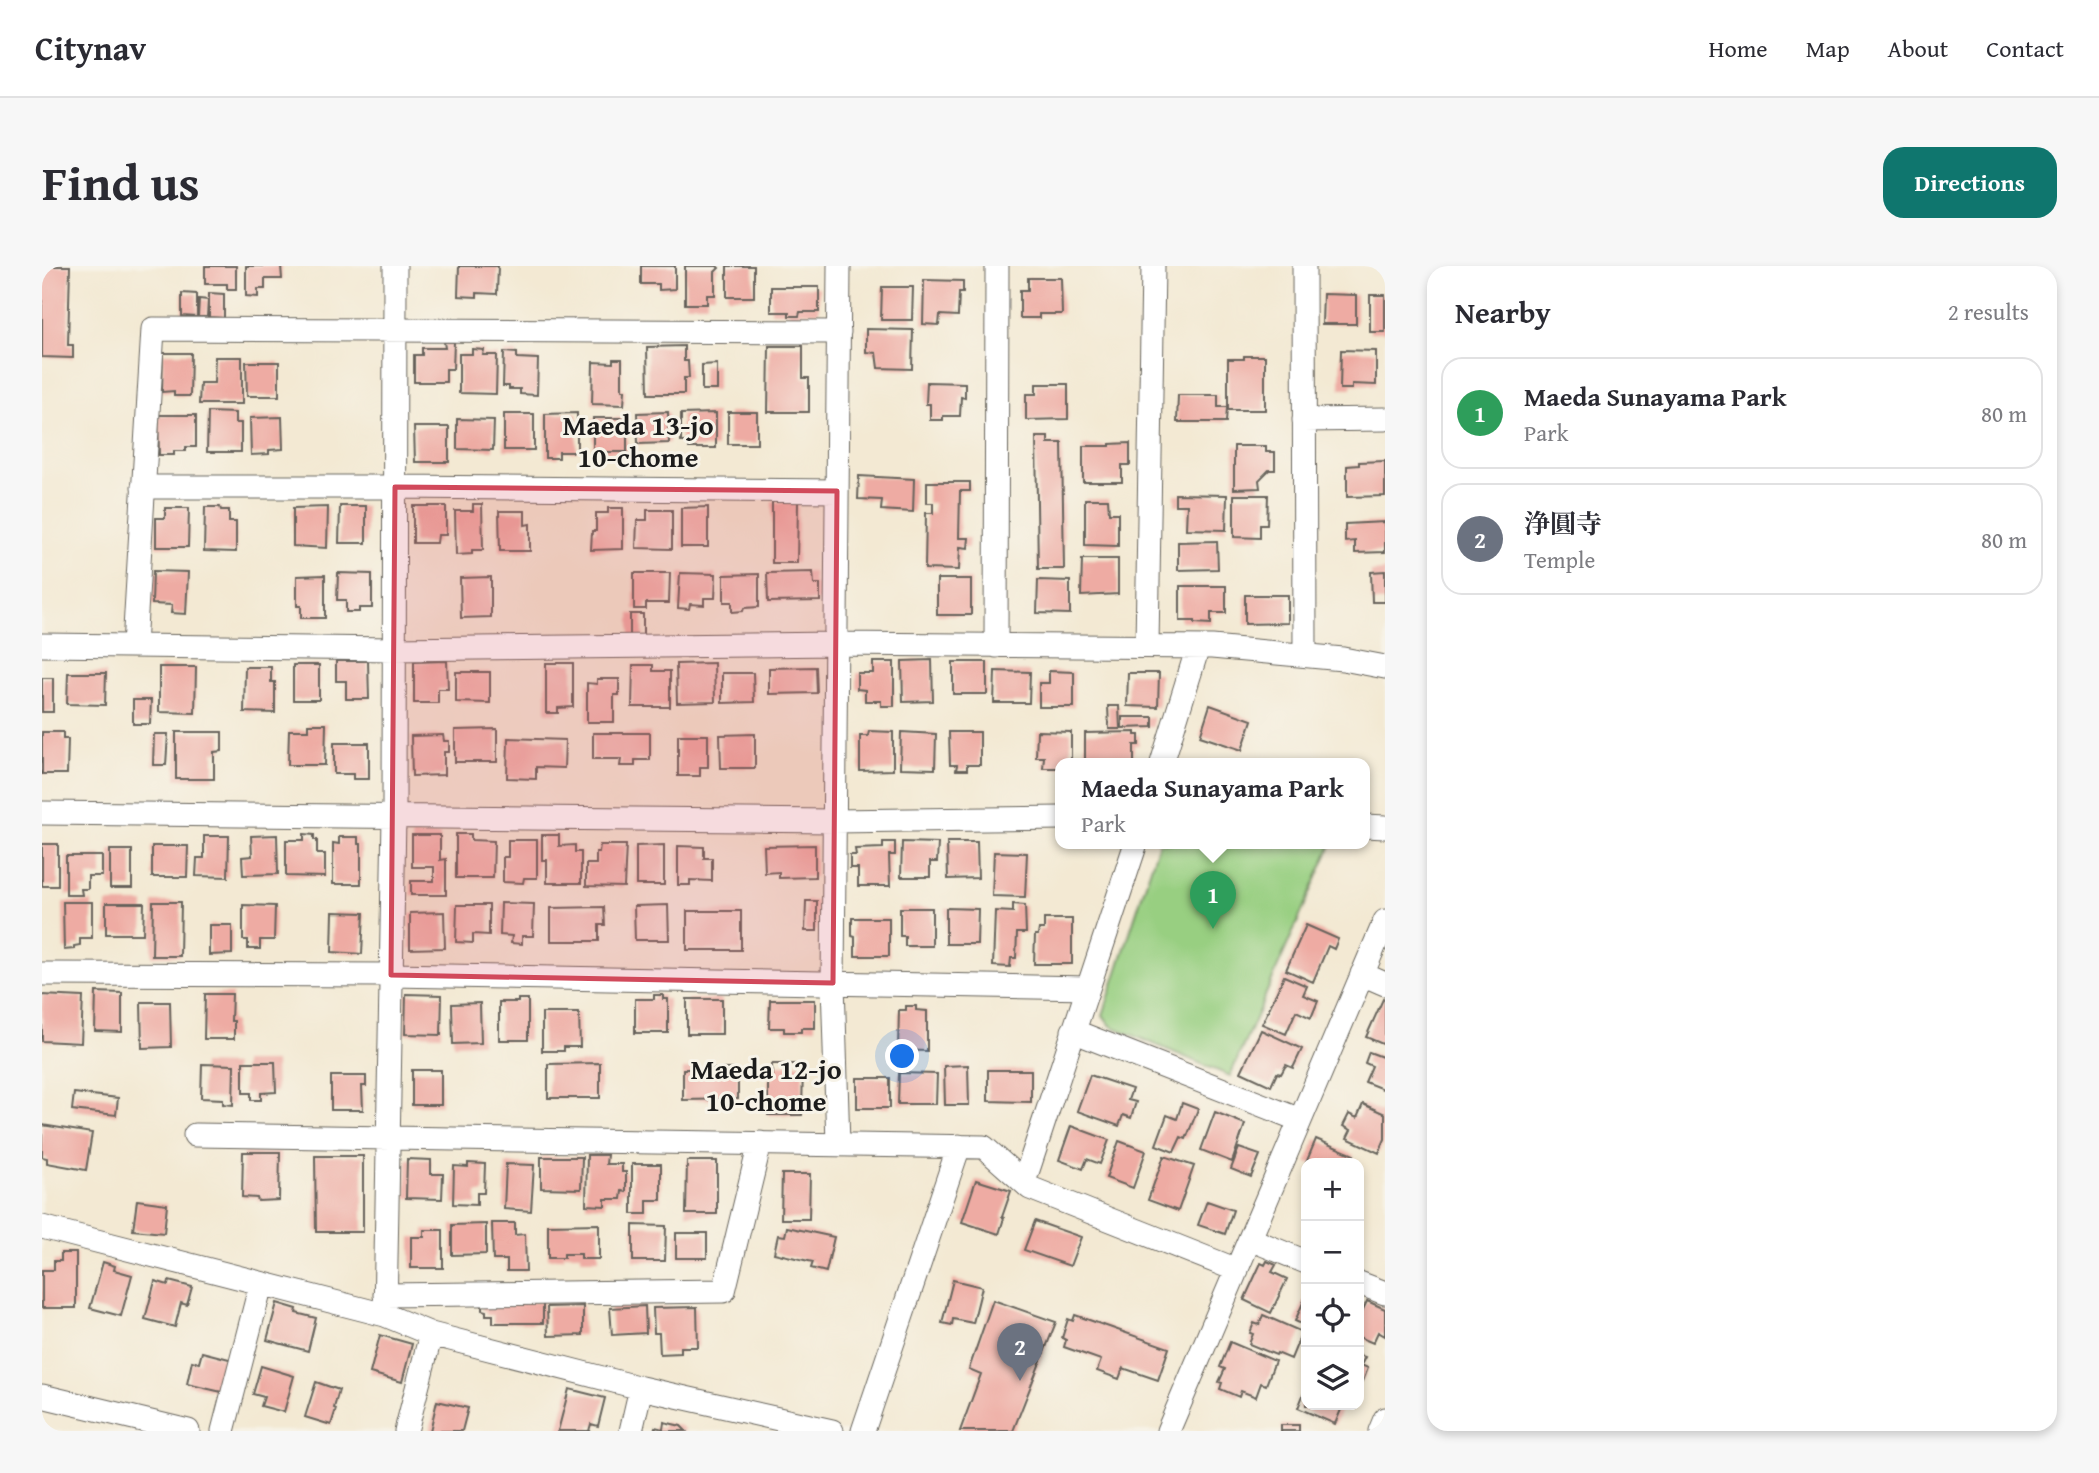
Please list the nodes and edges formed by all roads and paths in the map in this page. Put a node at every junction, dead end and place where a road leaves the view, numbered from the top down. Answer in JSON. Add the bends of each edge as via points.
{"nodes":[{"id":1,"x":395,"y":266,"type":"edge"},
{"id":2,"x":839,"y":266,"type":"edge"},
{"id":3,"x":997,"y":266,"type":"edge"},
{"id":4,"x":1153,"y":266,"type":"edge"},
{"id":5,"x":1304,"y":266,"type":"edge"},
{"id":6,"x":395,"y":329,"type":"junction"},
{"id":7,"x":839,"y":332,"type":"junction"},
{"id":8,"x":1385,"y":419,"type":"edge"},
{"id":9,"x":1304,"y":420,"type":"junction"},
{"id":10,"x":144,"y":486,"type":"junction"},
{"id":11,"x":395,"y":487,"type":"junction"},
{"id":12,"x":837,"y":491,"type":"junction"},
{"id":13,"x":42,"y":645,"type":"edge"},
{"id":14,"x":835,"y":645,"type":"junction"},
{"id":15,"x":134,"y":646,"type":"junction"},
{"id":16,"x":996,"y":646,"type":"junction"},
{"id":17,"x":1147,"y":646,"type":"junction"},
{"id":18,"x":1198,"y":647,"type":"junction"},
{"id":19,"x":394,"y":649,"type":"junction"},
{"id":20,"x":1305,"y":655,"type":"junction"},
{"id":21,"x":1385,"y":667,"type":"edge"},
{"id":22,"x":1163,"y":758,"type":"edge"},
{"id":23,"x":42,"y":813,"type":"edge"},
{"id":24,"x":394,"y":817,"type":"junction"},
{"id":25,"x":1055,"y":818,"type":"edge"},
{"id":26,"x":834,"y":821,"type":"junction"},
{"id":27,"x":1134,"y":849,"type":"edge"},
{"id":28,"x":1385,"y":921,"type":"edge"},
{"id":29,"x":42,"y":974,"type":"edge"},
{"id":30,"x":1362,"y":974,"type":"junction"},
{"id":31,"x":391,"y":975,"type":"junction"},
{"id":32,"x":833,"y":983,"type":"junction"},
{"id":33,"x":1385,"y":984,"type":"edge"},
{"id":34,"x":1088,"y":988,"type":"junction"},
{"id":35,"x":1073,"y":1031,"type":"junction"},
{"id":36,"x":1300,"y":1120,"type":"junction"},
{"id":37,"x":195,"y":1135,"type":"dead end"},
{"id":38,"x":388,"y":1137,"type":"junction"},
{"id":39,"x":760,"y":1143,"type":"junction"},
{"id":40,"x":838,"y":1144,"type":"junction"},
{"id":41,"x":959,"y":1146,"type":"junction"},
{"id":42,"x":1024,"y":1182,"type":"junction"},
{"id":43,"x":42,"y":1227,"type":"edge"},
{"id":44,"x":1250,"y":1239,"type":"junction"},
{"id":45,"x":1301,"y":1260,"type":"edge"},
{"id":46,"x":1237,"y":1270,"type":"junction"},
{"id":47,"x":261,"y":1284,"type":"junction"},
{"id":48,"x":1362,"y":1284,"type":"edge"},
{"id":49,"x":1385,"y":1293,"type":"edge"},
{"id":50,"x":385,"y":1305,"type":"junction"},
{"id":51,"x":431,"y":1334,"type":"junction"},
{"id":52,"x":641,"y":1388,"type":"junction"},
{"id":53,"x":42,"y":1396,"type":"edge"},
{"id":54,"x":1385,"y":1419,"type":"edge"},
{"id":55,"x":823,"y":1430,"type":"edge"},
{"id":56,"x":188,"y":1431,"type":"edge"},
{"id":57,"x":223,"y":1431,"type":"edge"},
{"id":58,"x":406,"y":1431,"type":"edge"},
{"id":59,"x":631,"y":1431,"type":"edge"},
{"id":60,"x":863,"y":1431,"type":"edge"},
{"id":61,"x":1168,"y":1431,"type":"edge"},
{"id":62,"x":1380,"y":1431,"type":"edge"}],
"edges":[{"from":1,"to":6,"type":"street"},
{"from":2,"to":7,"type":"street"},
{"from":3,"to":16,"type":"street"},
{"from":4,"to":17,"type":"street"},
{"from":5,"to":9,"type":"street"},
{"from":6,"to":7,"type":"street"},
{"from":6,"to":10,"type":"street","via":[[153,329]]},
{"from":6,"to":11,"type":"street"},
{"from":7,"to":12,"type":"street"},
{"from":8,"to":9,"type":"street"},
{"from":9,"to":20,"type":"street"},
{"from":10,"to":11,"type":"street"},
{"from":10,"to":15,"type":"street"},
{"from":11,"to":12,"type":"street"},
{"from":11,"to":19,"type":"street"},
{"from":12,"to":14,"type":"street"},
{"from":13,"to":15,"type":"street"},
{"from":14,"to":16,"type":"street"},
{"from":14,"to":19,"type":"street"},
{"from":14,"to":26,"type":"street"},
{"from":15,"to":19,"type":"street"},
{"from":16,"to":17,"type":"street"},
{"from":17,"to":18,"type":"street"},
{"from":18,"to":20,"type":"street"},
{"from":18,"to":22,"type":"street"},
{"from":19,"to":24,"type":"street"},
{"from":20,"to":21,"type":"street"},
{"from":23,"to":24,"type":"street"},
{"from":24,"to":26,"type":"street"},
{"from":24,"to":31,"type":"street"},
{"from":25,"to":26,"type":"street"},
{"from":26,"to":32,"type":"street"},
{"from":27,"to":34,"type":"street"},
{"from":28,"to":30,"type":"street"},
{"from":29,"to":31,"type":"street"},
{"from":30,"to":33,"type":"street"},
{"from":30,"to":36,"type":"street"},
{"from":31,"to":32,"type":"street"},
{"from":31,"to":38,"type":"street"},
{"from":32,"to":34,"type":"street"},
{"from":32,"to":40,"type":"street"},
{"from":34,"to":35,"type":"street"},
{"from":35,"to":36,"type":"street"},
{"from":35,"to":42,"type":"street"},
{"from":36,"to":44,"type":"street"},
{"from":37,"to":38,"type":"street"},
{"from":38,"to":39,"type":"street"},
{"from":38,"to":50,"type":"street"},
{"from":39,"to":40,"type":"street"},
{"from":39,"to":50,"type":"street","via":[[724,1291]]},
{"from":40,"to":41,"type":"street"},
{"from":41,"to":42,"type":"street","via":[[984,1147]]},
{"from":41,"to":60,"type":"street"},
{"from":42,"to":46,"type":"street"},
{"from":43,"to":47,"type":"street"},
{"from":44,"to":45,"type":"street"},
{"from":44,"to":46,"type":"street"},
{"from":46,"to":61,"type":"street"},
{"from":47,"to":50,"type":"street"},
{"from":47,"to":57,"type":"street"},
{"from":48,"to":49,"type":"street"},
{"from":50,"to":51,"type":"street"},
{"from":51,"to":52,"type":"street"},
{"from":51,"to":58,"type":"street"},
{"from":52,"to":55,"type":"street"},
{"from":52,"to":59,"type":"street"},
{"from":53,"to":56,"type":"street"},
{"from":54,"to":62,"type":"street"}]}
